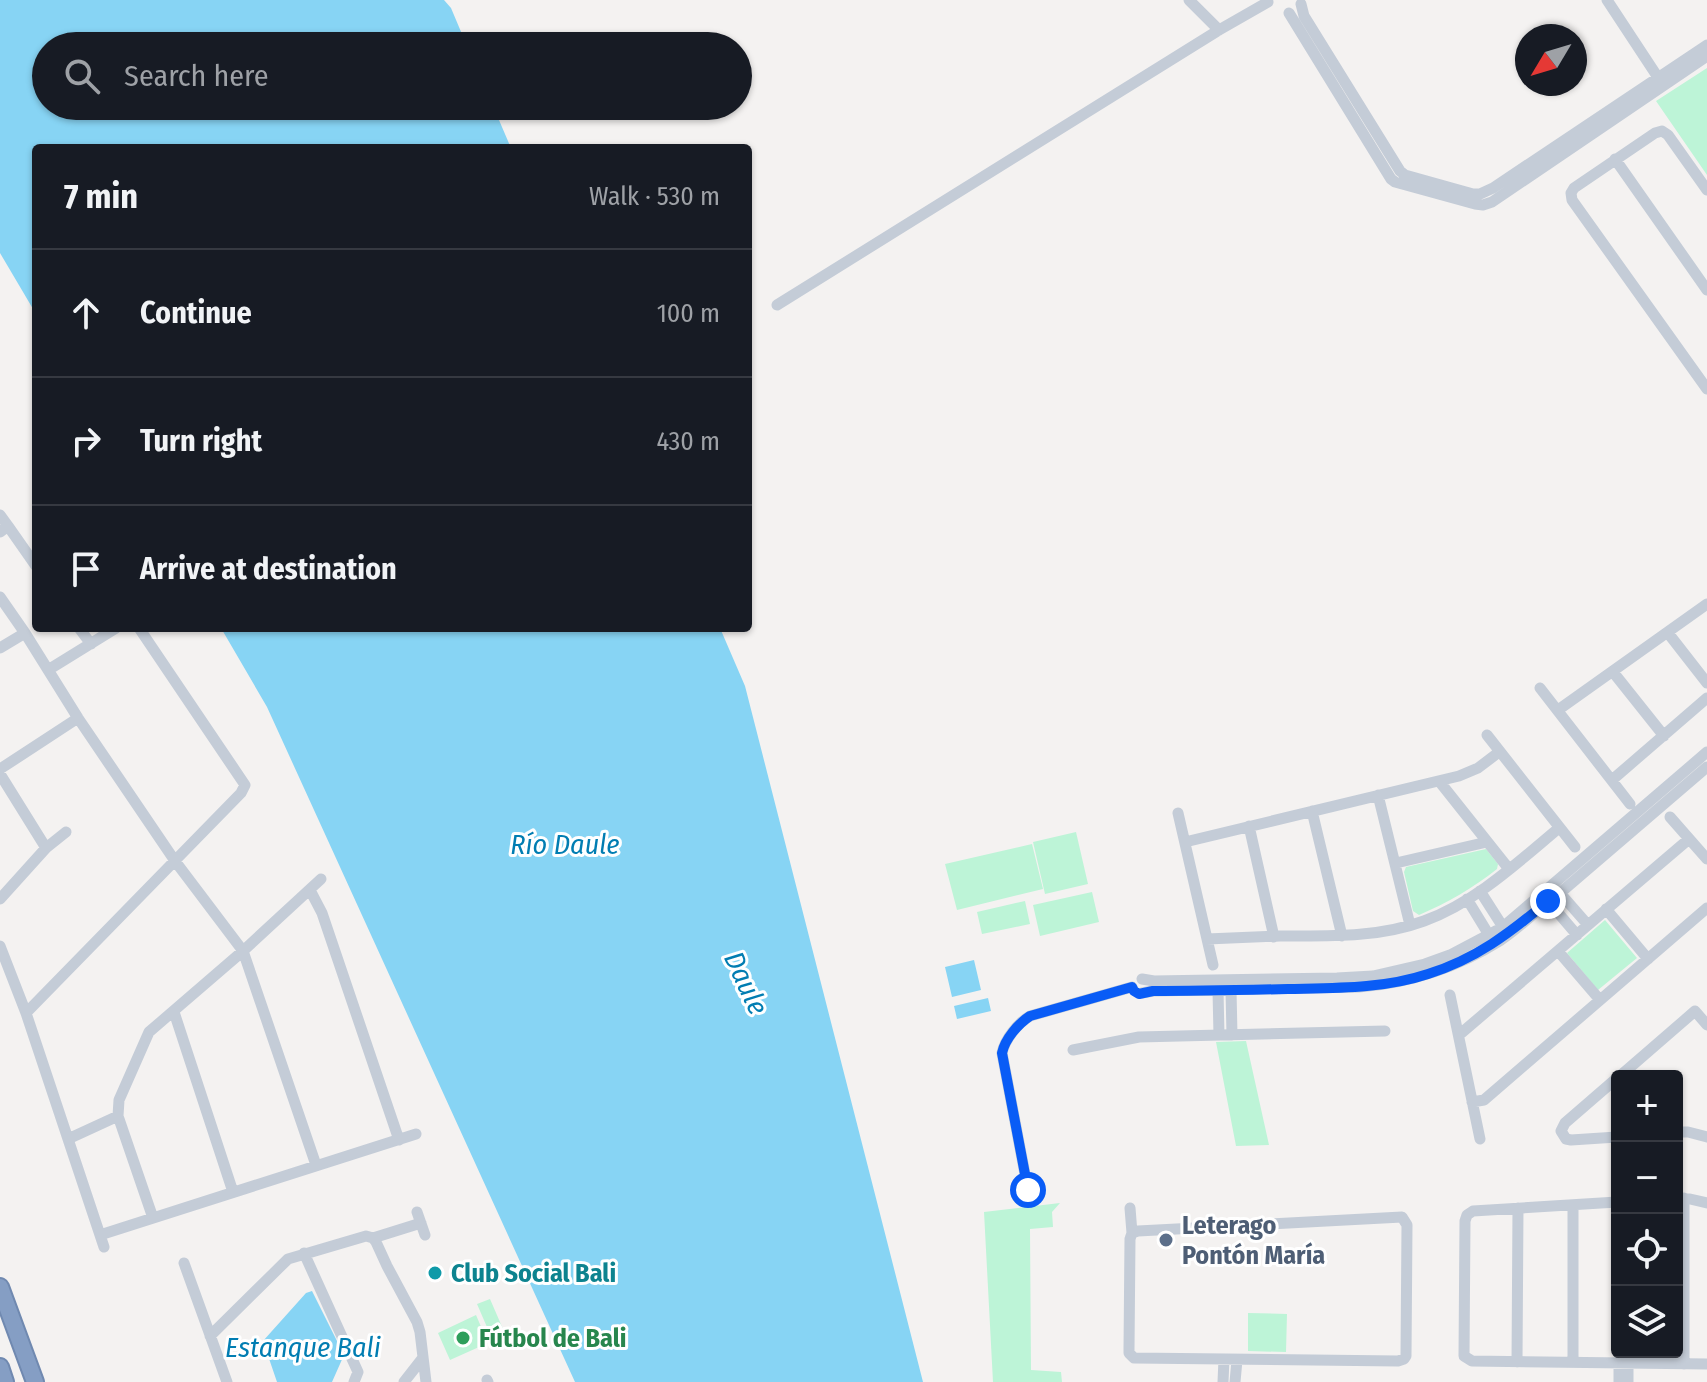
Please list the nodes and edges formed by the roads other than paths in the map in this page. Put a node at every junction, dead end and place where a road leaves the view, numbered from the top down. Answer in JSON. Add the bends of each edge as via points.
{"nodes":[{"id":1,"x":1189,"y":0,"type":"edge"},
{"id":2,"x":1607,"y":0,"type":"edge"},
{"id":3,"x":1301,"y":2,"type":"edge"},
{"id":4,"x":1276,"y":7,"type":"edge"},
{"id":5,"x":1219,"y":30,"type":"junction"},
{"id":6,"x":1707,"y":45,"type":"edge"},
{"id":7,"x":1707,"y":56,"type":"edge"},
{"id":8,"x":1660,"y":81,"type":"junction"},
{"id":9,"x":1615,"y":159,"type":"junction"},
{"id":10,"x":1707,"y":190,"type":"edge"},
{"id":11,"x":1707,"y":290,"type":"edge"},
{"id":12,"x":777,"y":305,"type":"dead end"},
{"id":13,"x":1707,"y":389,"type":"edge"},
{"id":14,"x":2,"y":522,"type":"edge"},
{"id":15,"x":32,"y":561,"type":"edge"},
{"id":16,"x":0,"y":597,"type":"edge"},
{"id":17,"x":1707,"y":604,"type":"edge"},
{"id":18,"x":82,"y":632,"type":"edge"},
{"id":19,"x":110,"y":632,"type":"edge"},
{"id":20,"x":142,"y":632,"type":"edge"},
{"id":21,"x":25,"y":633,"type":"junction"},
{"id":22,"x":1668,"y":633,"type":"junction"},
{"id":23,"x":91,"y":644,"type":"junction"},
{"id":24,"x":0,"y":648,"type":"edge"},
{"id":25,"x":48,"y":670,"type":"junction"},
{"id":26,"x":1613,"y":672,"type":"junction"},
{"id":27,"x":1707,"y":683,"type":"edge"},
{"id":28,"x":1540,"y":688,"type":"dead end"},
{"id":29,"x":1707,"y":698,"type":"edge"},
{"id":30,"x":1558,"y":710,"type":"junction"},
{"id":31,"x":78,"y":718,"type":"junction"},
{"id":32,"x":1487,"y":735,"type":"dead end"},
{"id":33,"x":1664,"y":736,"type":"junction"},
{"id":34,"x":1499,"y":752,"type":"junction"},
{"id":35,"x":1707,"y":752,"type":"edge"},
{"id":36,"x":1707,"y":767,"type":"edge"},
{"id":37,"x":0,"y":771,"type":"edge"},
{"id":38,"x":1612,"y":780,"type":"junction"},
{"id":39,"x":1439,"y":781,"type":"junction"},
{"id":40,"x":1378,"y":795,"type":"junction"},
{"id":41,"x":1630,"y":804,"type":"dead end"},
{"id":42,"x":1312,"y":811,"type":"junction"},
{"id":43,"x":1178,"y":813,"type":"dead end"},
{"id":44,"x":1670,"y":817,"type":"dead end"},
{"id":45,"x":1249,"y":826,"type":"junction"},
{"id":46,"x":1559,"y":828,"type":"junction"},
{"id":47,"x":66,"y":832,"type":"dead end"},
{"id":48,"x":1689,"y":839,"type":"junction"},
{"id":49,"x":1185,"y":842,"type":"junction"},
{"id":50,"x":1487,"y":842,"type":"junction"},
{"id":51,"x":1575,"y":847,"type":"dead end"},
{"id":52,"x":46,"y":848,"type":"junction"},
{"id":53,"x":1707,"y":859,"type":"edge"},
{"id":54,"x":175,"y":861,"type":"junction"},
{"id":55,"x":1396,"y":863,"type":"junction"},
{"id":56,"x":1509,"y":869,"type":"junction"},
{"id":57,"x":321,"y":879,"type":"dead end"},
{"id":58,"x":310,"y":890,"type":"junction"},
{"id":59,"x":1480,"y":891,"type":"junction"},
{"id":60,"x":1560,"y":893,"type":"junction"},
{"id":61,"x":1548,"y":895,"type":"junction"},
{"id":62,"x":0,"y":899,"type":"edge"},
{"id":63,"x":1467,"y":899,"type":"junction"},
{"id":64,"x":1707,"y":908,"type":"edge"},
{"id":65,"x":1606,"y":909,"type":"junction"},
{"id":66,"x":1410,"y":925,"type":"junction"},
{"id":67,"x":1588,"y":925,"type":"junction"},
{"id":68,"x":1503,"y":927,"type":"junction"},
{"id":69,"x":1577,"y":935,"type":"junction"},
{"id":70,"x":1342,"y":936,"type":"junction"},
{"id":71,"x":1274,"y":937,"type":"junction"},
{"id":72,"x":1495,"y":937,"type":"junction"},
{"id":73,"x":1207,"y":939,"type":"junction"},
{"id":74,"x":0,"y":946,"type":"edge"},
{"id":75,"x":243,"y":951,"type":"junction"},
{"id":76,"x":1558,"y":951,"type":"junction"},
{"id":77,"x":1648,"y":959,"type":"junction"},
{"id":78,"x":1213,"y":965,"type":"dead end"},
{"id":79,"x":1224,"y":987,"type":"junction"},
{"id":80,"x":1450,"y":995,"type":"dead end"},
{"id":81,"x":1600,"y":1000,"type":"junction"},
{"id":82,"x":174,"y":1012,"type":"junction"},
{"id":83,"x":26,"y":1013,"type":"junction"},
{"id":84,"x":1707,"y":1025,"type":"edge"},
{"id":85,"x":1385,"y":1031,"type":"dead end"},
{"id":86,"x":1219,"y":1035,"type":"junction"},
{"id":87,"x":1232,"y":1035,"type":"junction"},
{"id":88,"x":1459,"y":1035,"type":"junction"},
{"id":89,"x":1073,"y":1050,"type":"dead end"},
{"id":90,"x":1626,"y":1070,"type":"edge"},
{"id":91,"x":1611,"y":1083,"type":"edge"},
{"id":92,"x":1472,"y":1102,"type":"junction"},
{"id":93,"x":118,"y":1116,"type":"junction"},
{"id":94,"x":1683,"y":1132,"type":"edge"},
{"id":95,"x":416,"y":1134,"type":"dead end"},
{"id":96,"x":1611,"y":1137,"type":"edge"},
{"id":97,"x":1707,"y":1137,"type":"edge"},
{"id":98,"x":68,"y":1139,"type":"junction"},
{"id":99,"x":1480,"y":1139,"type":"dead end"},
{"id":100,"x":399,"y":1140,"type":"junction"},
{"id":101,"x":316,"y":1165,"type":"junction"},
{"id":102,"x":1028,"y":1190,"type":"dead end"},
{"id":103,"x":233,"y":1192,"type":"junction"},
{"id":104,"x":1683,"y":1198,"type":"edge"},
{"id":105,"x":1611,"y":1202,"type":"edge"},
{"id":106,"x":1707,"y":1203,"type":"edge"},
{"id":107,"x":1573,"y":1205,"type":"junction"},
{"id":108,"x":1130,"y":1208,"type":"dead end"},
{"id":109,"x":1518,"y":1208,"type":"junction"},
{"id":110,"x":1681,"y":1214,"type":"edge"},
{"id":111,"x":153,"y":1218,"type":"junction"},
{"id":112,"x":421,"y":1223,"type":"dead end"},
{"id":113,"x":1132,"y":1233,"type":"junction"},
{"id":114,"x":100,"y":1235,"type":"junction"},
{"id":115,"x":373,"y":1238,"type":"junction"},
{"id":116,"x":104,"y":1247,"type":"dead end"},
{"id":117,"x":304,"y":1253,"type":"junction"},
{"id":118,"x":184,"y":1263,"type":"dead end"},
{"id":119,"x":0,"y":1287,"type":"edge"},
{"id":120,"x":210,"y":1336,"type":"junction"},
{"id":121,"x":422,"y":1359,"type":"junction"},
{"id":122,"x":1224,"y":1359,"type":"junction"},
{"id":123,"x":1625,"y":1359,"type":"edge"},
{"id":124,"x":1237,"y":1360,"type":"junction"},
{"id":125,"x":1517,"y":1362,"type":"junction"},
{"id":126,"x":1573,"y":1362,"type":"junction"},
{"id":127,"x":1684,"y":1364,"type":"junction"},
{"id":128,"x":1707,"y":1364,"type":"edge"},
{"id":129,"x":0,"y":1367,"type":"edge"},
{"id":130,"x":359,"y":1379,"type":"edge"},
{"id":131,"x":5,"y":1382,"type":"edge"},
{"id":132,"x":35,"y":1382,"type":"edge"},
{"id":133,"x":227,"y":1382,"type":"edge"},
{"id":134,"x":404,"y":1382,"type":"edge"},
{"id":135,"x":426,"y":1382,"type":"edge"},
{"id":136,"x":1223,"y":1382,"type":"edge"},
{"id":137,"x":1235,"y":1382,"type":"edge"},
{"id":138,"x":1619,"y":1382,"type":"edge"},
{"id":139,"x":1628,"y":1382,"type":"edge"}],
"edges":[{"from":1,"to":5,"type":"street"},
{"from":2,"to":8,"type":"street"},
{"from":3,"to":4,"type":"street","via":[[1296,9]]},
{"from":3,"to":8,"type":"street","via":[[1304,16],[1400,171],[1473,194],[1493,188]]},
{"from":4,"to":5,"type":"street"},
{"from":4,"to":8,"type":"street","via":[[1391,179],[1475,204],[1492,202]]},
{"from":5,"to":12,"type":"street"},
{"from":6,"to":8,"type":"street"},
{"from":7,"to":8,"type":"street"},
{"from":9,"to":10,"type":"street","via":[[1662,131]]},
{"from":9,"to":11,"type":"street"},
{"from":9,"to":13,"type":"street","via":[[1574,188],[1571,196]]},
{"from":14,"to":15,"type":"street"},
{"from":16,"to":21,"type":"street"},
{"from":17,"to":22,"type":"street"},
{"from":18,"to":23,"type":"street"},
{"from":19,"to":23,"type":"street"},
{"from":20,"to":54,"type":"street","via":[[245,785]]},
{"from":21,"to":24,"type":"street"},
{"from":21,"to":25,"type":"street"},
{"from":22,"to":26,"type":"street"},
{"from":22,"to":27,"type":"street"},
{"from":23,"to":25,"type":"street"},
{"from":25,"to":31,"type":"street"},
{"from":26,"to":30,"type":"street"},
{"from":26,"to":33,"type":"street"},
{"from":28,"to":30,"type":"street"},
{"from":29,"to":33,"type":"street"},
{"from":30,"to":38,"type":"street"},
{"from":31,"to":37,"type":"street"},
{"from":31,"to":54,"type":"street"},
{"from":32,"to":34,"type":"street"},
{"from":33,"to":38,"type":"street"},
{"from":34,"to":39,"type":"street","via":[[1478,768]]},
{"from":34,"to":46,"type":"street"},
{"from":35,"to":61,"type":"street"},
{"from":36,"to":60,"type":"street"},
{"from":37,"to":52,"type":"street"},
{"from":38,"to":41,"type":"street"},
{"from":39,"to":40,"type":"street"},
{"from":39,"to":50,"type":"street"},
{"from":40,"to":42,"type":"street"},
{"from":40,"to":55,"type":"street"},
{"from":42,"to":45,"type":"street"},
{"from":42,"to":70,"type":"street"},
{"from":43,"to":49,"type":"street"},
{"from":44,"to":48,"type":"street"},
{"from":45,"to":49,"type":"street"},
{"from":45,"to":71,"type":"street"},
{"from":46,"to":51,"type":"street"},
{"from":46,"to":56,"type":"street"},
{"from":47,"to":52,"type":"street"},
{"from":48,"to":53,"type":"street"},
{"from":48,"to":65,"type":"street"},
{"from":49,"to":73,"type":"street"},
{"from":50,"to":55,"type":"street"},
{"from":50,"to":56,"type":"street"},
{"from":52,"to":62,"type":"street"},
{"from":54,"to":75,"type":"street"},
{"from":54,"to":83,"type":"street"},
{"from":55,"to":66,"type":"street"},
{"from":56,"to":59,"type":"street"},
{"from":57,"to":58,"type":"street"},
{"from":58,"to":75,"type":"street"},
{"from":58,"to":100,"type":"street"},
{"from":59,"to":63,"type":"street"},
{"from":59,"to":68,"type":"street"},
{"from":60,"to":61,"type":"street"},
{"from":60,"to":67,"type":"street"},
{"from":61,"to":68,"type":"street"},
{"from":61,"to":69,"type":"street"},
{"from":61,"to":72,"type":"street"},
{"from":63,"to":66,"type":"street"},
{"from":63,"to":72,"type":"street"},
{"from":64,"to":77,"type":"street"},
{"from":65,"to":67,"type":"street"},
{"from":65,"to":77,"type":"street"},
{"from":66,"to":70,"type":"street"},
{"from":67,"to":69,"type":"street"},
{"from":68,"to":72,"type":"street"},
{"from":69,"to":76,"type":"street"},
{"from":70,"to":71,"type":"street"},
{"from":71,"to":73,"type":"street"},
{"from":72,"to":79,"type":"street","via":[[1425,964],[1373,976]]},
{"from":73,"to":78,"type":"street"},
{"from":74,"to":83,"type":"street"},
{"from":75,"to":82,"type":"street"},
{"from":75,"to":101,"type":"street"},
{"from":76,"to":81,"type":"street"},
{"from":76,"to":88,"type":"street"},
{"from":77,"to":81,"type":"street"},
{"from":79,"to":86,"type":"street"},
{"from":79,"to":87,"type":"street"},
{"from":79,"to":102,"type":"street","via":[[1154,981],[1020,1023],[1002,1053]]},
{"from":80,"to":88,"type":"street"},
{"from":81,"to":92,"type":"street","via":[[1484,1100]]},
{"from":82,"to":93,"type":"street","via":[[149,1032],[119,1100]]},
{"from":82,"to":103,"type":"street"},
{"from":83,"to":98,"type":"street"},
{"from":84,"to":90,"type":"street","via":[[1695,1011]]},
{"from":85,"to":87,"type":"street"},
{"from":86,"to":87,"type":"street"},
{"from":86,"to":89,"type":"street","via":[[1139,1037]]},
{"from":88,"to":92,"type":"street"},
{"from":91,"to":96,"type":"street","via":[[1561,1131],[1571,1140]]},
{"from":92,"to":99,"type":"street"},
{"from":93,"to":98,"type":"street"},
{"from":93,"to":111,"type":"street"},
{"from":94,"to":97,"type":"street"},
{"from":95,"to":100,"type":"street"},
{"from":98,"to":114,"type":"street"},
{"from":100,"to":101,"type":"street"},
{"from":101,"to":103,"type":"street"},
{"from":103,"to":111,"type":"street"},
{"from":104,"to":106,"type":"street"},
{"from":105,"to":107,"type":"street"},
{"from":107,"to":109,"type":"street"},
{"from":107,"to":126,"type":"street"},
{"from":108,"to":113,"type":"street"},
{"from":109,"to":125,"type":"street"},
{"from":109,"to":125,"type":"street","via":[[1465,1217],[1464,1356],[1472,1361]]},
{"from":110,"to":127,"type":"street"},
{"from":111,"to":114,"type":"street"},
{"from":112,"to":115,"type":"street"},
{"from":113,"to":122,"type":"street","via":[[1131,1356]]},
{"from":113,"to":124,"type":"street","via":[[1404,1219],[1404,1359]]},
{"from":114,"to":116,"type":"street"},
{"from":115,"to":117,"type":"street","via":[[361,1236]]},
{"from":115,"to":121,"type":"street","via":[[417,1322]]},
{"from":117,"to":120,"type":"street","via":[[283,1262]]},
{"from":117,"to":130,"type":"street"},
{"from":118,"to":120,"type":"street"},
{"from":119,"to":132,"type":"highway"},
{"from":120,"to":133,"type":"street"},
{"from":121,"to":134,"type":"street"},
{"from":121,"to":135,"type":"street"},
{"from":122,"to":124,"type":"street"},
{"from":122,"to":136,"type":"street"},
{"from":123,"to":126,"type":"street"},
{"from":123,"to":127,"type":"street"},
{"from":123,"to":138,"type":"street"},
{"from":123,"to":139,"type":"street"},
{"from":124,"to":137,"type":"street"},
{"from":125,"to":126,"type":"street"},
{"from":127,"to":128,"type":"street"},
{"from":129,"to":131,"type":"highway"}]}
